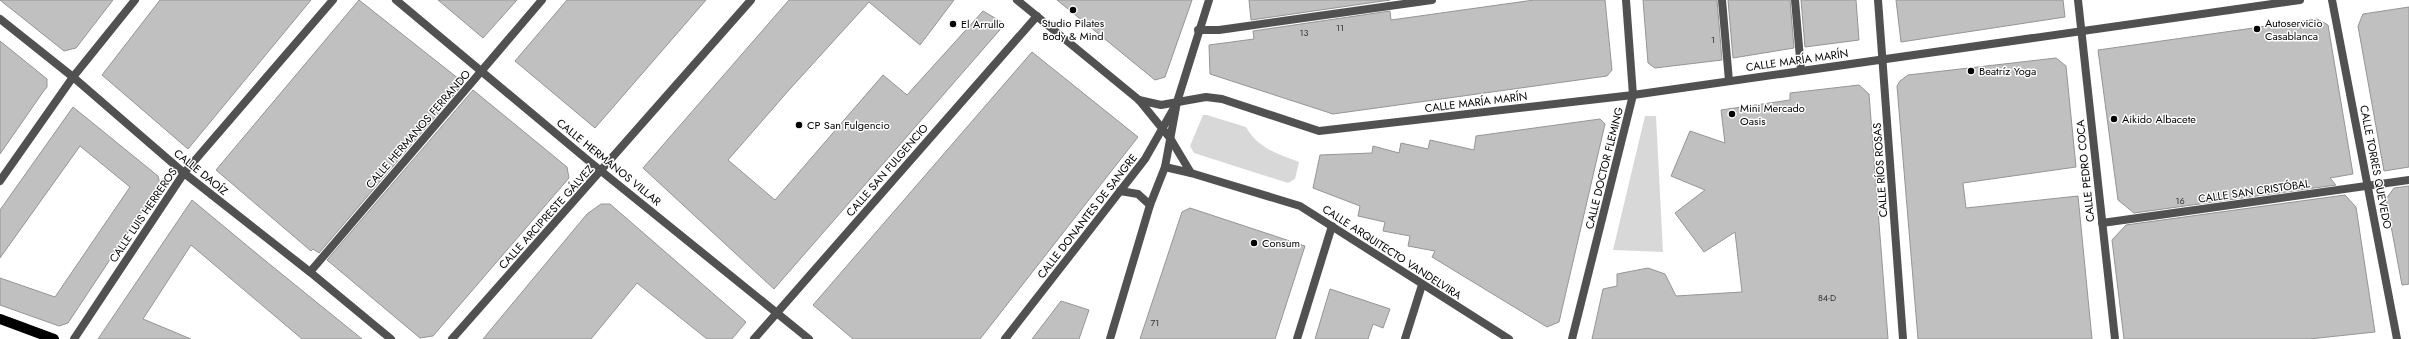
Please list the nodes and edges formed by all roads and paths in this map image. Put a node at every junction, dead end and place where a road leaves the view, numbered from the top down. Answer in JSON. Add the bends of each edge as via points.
{"nodes":[{"id":1,"x":135,"y":0,"type":"edge"},
{"id":2,"x":333,"y":0,"type":"edge"},
{"id":3,"x":396,"y":0,"type":"edge"},
{"id":4,"x":542,"y":0,"type":"edge"},
{"id":5,"x":751,"y":0,"type":"edge"},
{"id":6,"x":1017,"y":0,"type":"edge"},
{"id":7,"x":1209,"y":0,"type":"edge"},
{"id":8,"x":1432,"y":0,"type":"edge"},
{"id":9,"x":1626,"y":0,"type":"edge"},
{"id":10,"x":1722,"y":0,"type":"edge"},
{"id":11,"x":1795,"y":0,"type":"edge"},
{"id":12,"x":1878,"y":0,"type":"edge"},
{"id":13,"x":2078,"y":0,"type":"edge"},
{"id":14,"x":2300,"y":0,"type":"edge"},
{"id":15,"x":2332,"y":0,"type":"edge"},
{"id":16,"x":1036,"y":16,"type":"junction"},
{"id":17,"x":0,"y":19,"type":"edge"},
{"id":18,"x":1198,"y":30,"type":"junction"},
{"id":19,"x":2082,"y":32,"type":"junction"},
{"id":20,"x":1882,"y":59,"type":"junction"},
{"id":21,"x":1801,"y":70,"type":"junction"},
{"id":22,"x":481,"y":71,"type":"junction"},
{"id":23,"x":73,"y":77,"type":"junction"},
{"id":24,"x":1729,"y":81,"type":"junction"},
{"id":25,"x":1633,"y":95,"type":"junction"},
{"id":26,"x":1139,"y":100,"type":"junction"},
{"id":27,"x":1177,"y":102,"type":"junction"},
{"id":28,"x":1163,"y":129,"type":"junction"},
{"id":29,"x":1170,"y":138,"type":"junction"},
{"id":30,"x":1165,"y":167,"type":"junction"},
{"id":31,"x":602,"y":172,"type":"junction"},
{"id":32,"x":184,"y":173,"type":"junction"},
{"id":33,"x":1192,"y":173,"type":"junction"},
{"id":34,"x":2409,"y":180,"type":"edge"},
{"id":35,"x":0,"y":181,"type":"edge"},
{"id":36,"x":2369,"y":186,"type":"junction"},
{"id":37,"x":1120,"y":191,"type":"junction"},
{"id":38,"x":1150,"y":205,"type":"junction"},
{"id":39,"x":2102,"y":222,"type":"junction"},
{"id":40,"x":1332,"y":226,"type":"junction"},
{"id":41,"x":310,"y":272,"type":"junction"},
{"id":42,"x":1422,"y":285,"type":"junction"},
{"id":43,"x":777,"y":313,"type":"junction"},
{"id":44,"x":0,"y":319,"type":"edge"},
{"id":45,"x":54,"y":339,"type":"edge"},
{"id":46,"x":74,"y":339,"type":"edge"},
{"id":47,"x":391,"y":339,"type":"edge"},
{"id":48,"x":452,"y":339,"type":"edge"},
{"id":49,"x":754,"y":339,"type":"edge"},
{"id":50,"x":810,"y":339,"type":"edge"},
{"id":51,"x":1005,"y":339,"type":"edge"},
{"id":52,"x":1110,"y":339,"type":"edge"},
{"id":53,"x":1297,"y":339,"type":"edge"},
{"id":54,"x":1405,"y":339,"type":"edge"},
{"id":55,"x":1508,"y":339,"type":"edge"},
{"id":56,"x":1572,"y":339,"type":"edge"},
{"id":57,"x":1903,"y":339,"type":"edge"},
{"id":58,"x":2115,"y":339,"type":"edge"},
{"id":59,"x":2397,"y":339,"type":"edge"}],
"edges":[{"from":1,"to":23,"type":"street"},
{"from":2,"to":32,"type":"street","name":"CALLE LUIS HERREROS"},
{"from":3,"to":22,"type":"street","name":"CALLE HERMANOS VILLAR"},
{"from":4,"to":22,"type":"street","name":"CALLE HERMANOS FERRANDO"},
{"from":5,"to":31,"type":"street","name":"CALLE ARCIPRESTE GÁLVEZ"},
{"from":6,"to":16,"type":"street"},
{"from":7,"to":18,"type":"street"},
{"from":8,"to":18,"type":"street","via":[[1219,30]]},
{"from":9,"to":25,"type":"street","name":"CALLE DOCTOR FLEMING"},
{"from":10,"to":24,"type":"street"},
{"from":11,"to":21,"type":"street"},
{"from":12,"to":20,"type":"street","name":"CALLE RÍOS ROSAS"},
{"from":13,"to":19,"type":"street","name":"CALLE PEDRO COCA"},
{"from":14,"to":19,"type":"street","name":"CALLE MARÍA MARÍN"},
{"from":15,"to":36,"type":"street","name":"CALLE TORRES QUEVEDO"},
{"from":16,"to":26,"type":"street"},
{"from":16,"to":43,"type":"street","name":"CALLE SAN FULGENCIO"},
{"from":17,"to":23,"type":"street","name":"CALLE DAOÍZ"},
{"from":18,"to":27,"type":"street"},
{"from":19,"to":20,"type":"street","name":"CALLE MARÍA MARÍN"},
{"from":19,"to":39,"type":"street","name":"CALLE PEDRO COCA"},
{"from":20,"to":21,"type":"street","name":"CALLE MARÍA MARÍN"},
{"from":20,"to":57,"type":"street","name":"CALLE RÍOS ROSAS"},
{"from":21,"to":24,"type":"street","name":"CALLE MARÍA MARÍN"},
{"from":22,"to":31,"type":"street","name":"CALLE HERMANOS VILLAR"},
{"from":22,"to":41,"type":"street","name":"CALLE HERMANOS FERRANDO"},
{"from":23,"to":32,"type":"street","name":"CALLE DAOÍZ"},
{"from":23,"to":35,"type":"street"},
{"from":24,"to":25,"type":"street","name":"CALLE MARÍA MARÍN"},
{"from":25,"to":27,"type":"street","name":"CALLE MARÍA MARÍN","via":[[1319,131],[1222,99],[1206,97]]},
{"from":25,"to":56,"type":"street","name":"CALLE DOCTOR FLEMING"},
{"from":26,"to":27,"type":"street","name":"CALLE MARÍA MARÍN","via":[[1161,105]]},
{"from":26,"to":28,"type":"street"},
{"from":27,"to":28,"type":"street","name":"CALLE DONANTES DE SANGRE"},
{"from":27,"to":29,"type":"street"},
{"from":28,"to":29,"type":"street"},
{"from":28,"to":37,"type":"street","name":"CALLE DONANTES DE SANGRE","via":[[1145,159]]},
{"from":29,"to":30,"type":"street"},
{"from":29,"to":33,"type":"street"},
{"from":30,"to":33,"type":"street","name":"CALLE ARQUITECTO VANDELVIRA"},
{"from":30,"to":38,"type":"street"},
{"from":31,"to":43,"type":"street","name":"CALLE HERMANOS VILLAR"},
{"from":31,"to":48,"type":"street","name":"CALLE ARCIPRESTE GÁLVEZ"},
{"from":32,"to":41,"type":"street","name":"CALLE DAOÍZ"},
{"from":32,"to":46,"type":"street","name":"CALLE LUIS HERREROS"},
{"from":33,"to":40,"type":"street","name":"CALLE ARQUITECTO VANDELVIRA","via":[[1300,206]]},
{"from":34,"to":36,"type":"street","name":"CALLE SAN CRISTÓBAL"},
{"from":36,"to":39,"type":"street","name":"CALLE SAN CRISTÓBAL"},
{"from":36,"to":59,"type":"street","name":"CALLE TORRES QUEVEDO"},
{"from":37,"to":38,"type":"street","via":[[1138,194]]},
{"from":37,"to":51,"type":"street","name":"CALLE DONANTES DE SANGRE"},
{"from":38,"to":52,"type":"street"},
{"from":39,"to":58,"type":"street","name":"CALLE PEDRO COCA"},
{"from":40,"to":42,"type":"street","name":"CALLE ARQUITECTO VANDELVIRA"},
{"from":40,"to":53,"type":"street"},
{"from":41,"to":47,"type":"street","name":"CALLE DAOÍZ"},
{"from":42,"to":54,"type":"street"},
{"from":42,"to":55,"type":"street","name":"CALLE ARQUITECTO VANDELVIRA"},
{"from":43,"to":49,"type":"street","name":"CALLE SAN FULGENCIO"},
{"from":43,"to":50,"type":"street","name":"CALLE HERMANOS VILLAR"},
{"from":44,"to":45,"type":"main road"}]}
